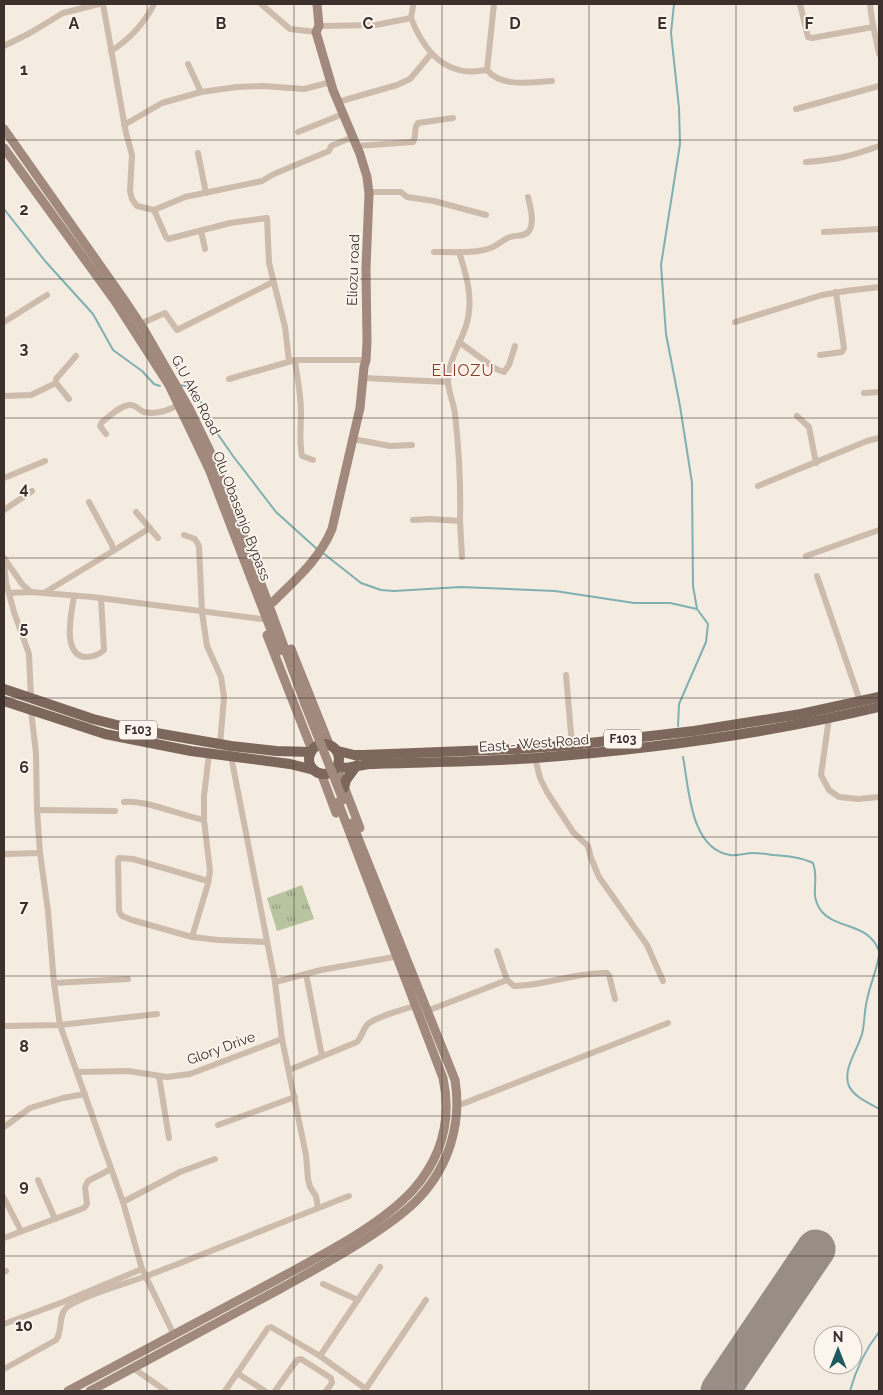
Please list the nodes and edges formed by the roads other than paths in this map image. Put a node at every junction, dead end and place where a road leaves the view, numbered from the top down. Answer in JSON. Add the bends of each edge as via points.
{"nodes":[{"id":1,"x":99,"y":4,"type":"edge"},
{"id":2,"x":103,"y":4,"type":"edge"},
{"id":3,"x":154,"y":4,"type":"edge"},
{"id":4,"x":261,"y":4,"type":"edge"},
{"id":5,"x":317,"y":4,"type":"edge"},
{"id":6,"x":494,"y":4,"type":"edge"},
{"id":7,"x":800,"y":4,"type":"edge"},
{"id":8,"x":870,"y":4,"type":"edge"},
{"id":9,"x":413,"y":6,"type":"dead end"},
{"id":10,"x":411,"y":18,"type":"junction"},
{"id":11,"x":873,"y":27,"type":"junction"},
{"id":12,"x":317,"y":29,"type":"junction"},
{"id":13,"x":4,"y":46,"type":"edge"},
{"id":14,"x":111,"y":51,"type":"junction"},
{"id":15,"x":431,"y":54,"type":"junction"},
{"id":16,"x":879,"y":54,"type":"edge"},
{"id":17,"x":188,"y":64,"type":"dead end"},
{"id":18,"x":487,"y":70,"type":"junction"},
{"id":19,"x":552,"y":81,"type":"dead end"},
{"id":20,"x":331,"y":82,"type":"junction"},
{"id":21,"x":879,"y":86,"type":"edge"},
{"id":22,"x":201,"y":92,"type":"junction"},
{"id":23,"x":338,"y":102,"type":"junction"},
{"id":24,"x":796,"y":109,"type":"dead end"},
{"id":25,"x":343,"y":114,"type":"junction"},
{"id":26,"x":453,"y":118,"type":"dead end"},
{"id":27,"x":124,"y":125,"type":"junction"},
{"id":28,"x":4,"y":129,"type":"edge"},
{"id":29,"x":298,"y":132,"type":"dead end"},
{"id":30,"x":355,"y":142,"type":"junction"},
{"id":31,"x":879,"y":146,"type":"edge"},
{"id":32,"x":5,"y":152,"type":"edge"},
{"id":33,"x":198,"y":153,"type":"dead end"},
{"id":34,"x":806,"y":162,"type":"dead end"},
{"id":35,"x":369,"y":192,"type":"junction"},
{"id":36,"x":206,"y":194,"type":"junction"},
{"id":37,"x":528,"y":196,"type":"dead end"},
{"id":38,"x":154,"y":210,"type":"junction"},
{"id":39,"x":486,"y":215,"type":"dead end"},
{"id":40,"x":879,"y":229,"type":"edge"},
{"id":41,"x":201,"y":231,"type":"junction"},
{"id":42,"x":824,"y":232,"type":"dead end"},
{"id":43,"x":205,"y":249,"type":"dead end"},
{"id":44,"x":434,"y":252,"type":"dead end"},
{"id":45,"x":459,"y":252,"type":"junction"},
{"id":46,"x":273,"y":282,"type":"junction"},
{"id":47,"x":879,"y":287,"type":"edge"},
{"id":48,"x":836,"y":292,"type":"junction"},
{"id":49,"x":47,"y":296,"type":"dead end"},
{"id":50,"x":4,"y":322,"type":"edge"},
{"id":51,"x":735,"y":322,"type":"dead end"},
{"id":52,"x":140,"y":324,"type":"junction"},
{"id":53,"x":460,"y":342,"type":"junction"},
{"id":54,"x":515,"y":346,"type":"dead end"},
{"id":55,"x":820,"y":355,"type":"dead end"},
{"id":56,"x":76,"y":356,"type":"dead end"},
{"id":57,"x":292,"y":360,"type":"junction"},
{"id":58,"x":366,"y":360,"type":"junction"},
{"id":59,"x":229,"y":378,"type":"dead end"},
{"id":60,"x":364,"y":378,"type":"junction"},
{"id":61,"x":56,"y":382,"type":"junction"},
{"id":62,"x":448,"y":382,"type":"junction"},
{"id":63,"x":879,"y":392,"type":"edge"},
{"id":64,"x":864,"y":393,"type":"dead end"},
{"id":65,"x":4,"y":396,"type":"edge"},
{"id":66,"x":70,"y":399,"type":"dead end"},
{"id":67,"x":179,"y":405,"type":"junction"},
{"id":68,"x":797,"y":416,"type":"dead end"},
{"id":69,"x":106,"y":434,"type":"dead end"},
{"id":70,"x":879,"y":438,"type":"edge"},
{"id":71,"x":353,"y":439,"type":"junction"},
{"id":72,"x":412,"y":445,"type":"dead end"},
{"id":73,"x":313,"y":460,"type":"dead end"},
{"id":74,"x":45,"y":461,"type":"dead end"},
{"id":75,"x":816,"y":463,"type":"junction"},
{"id":76,"x":4,"y":478,"type":"edge"},
{"id":77,"x":758,"y":486,"type":"dead end"},
{"id":78,"x":32,"y":491,"type":"dead end"},
{"id":79,"x":89,"y":502,"type":"dead end"},
{"id":80,"x":4,"y":510,"type":"edge"},
{"id":81,"x":230,"y":511,"type":"junction"},
{"id":82,"x":136,"y":512,"type":"dead end"},
{"id":83,"x":413,"y":520,"type":"dead end"},
{"id":84,"x":460,"y":521,"type":"junction"},
{"id":85,"x":150,"y":528,"type":"junction"},
{"id":86,"x":879,"y":530,"type":"edge"},
{"id":87,"x":184,"y":535,"type":"dead end"},
{"id":88,"x":158,"y":538,"type":"dead end"},
{"id":89,"x":113,"y":551,"type":"junction"},
{"id":90,"x":806,"y":556,"type":"dead end"},
{"id":91,"x":462,"y":557,"type":"dead end"},
{"id":92,"x":4,"y":559,"type":"edge"},
{"id":93,"x":817,"y":576,"type":"dead end"},
{"id":94,"x":31,"y":592,"type":"junction"},
{"id":95,"x":9,"y":593,"type":"junction"},
{"id":96,"x":44,"y":593,"type":"junction"},
{"id":97,"x":74,"y":596,"type":"junction"},
{"id":98,"x":101,"y":598,"type":"junction"},
{"id":99,"x":272,"y":602,"type":"junction"},
{"id":100,"x":202,"y":612,"type":"junction"},
{"id":101,"x":261,"y":619,"type":"junction"},
{"id":102,"x":566,"y":675,"type":"dead end"},
{"id":103,"x":4,"y":689,"type":"edge"},
{"id":104,"x":879,"y":696,"type":"edge"},
{"id":105,"x":31,"y":699,"type":"junction"},
{"id":106,"x":4,"y":701,"type":"edge"},
{"id":107,"x":860,"y":701,"type":"junction"},
{"id":108,"x":879,"y":707,"type":"edge"},
{"id":109,"x":31,"y":711,"type":"junction"},
{"id":110,"x":829,"y":718,"type":"junction"},
{"id":111,"x":220,"y":745,"type":"junction"},
{"id":112,"x":572,"y":745,"type":"junction"},
{"id":113,"x":334,"y":748,"type":"junction"},
{"id":114,"x":311,"y":751,"type":"junction"},
{"id":115,"x":210,"y":754,"type":"junction"},
{"id":116,"x":231,"y":756,"type":"junction"},
{"id":117,"x":535,"y":758,"type":"junction"},
{"id":118,"x":357,"y":765,"type":"junction"},
{"id":119,"x":337,"y":767,"type":"junction"},
{"id":120,"x":318,"y":772,"type":"junction"},
{"id":121,"x":344,"y":788,"type":"junction"},
{"id":122,"x":879,"y":797,"type":"edge"},
{"id":123,"x":124,"y":802,"type":"dead end"},
{"id":124,"x":37,"y":810,"type":"junction"},
{"id":125,"x":115,"y":811,"type":"dead end"},
{"id":126,"x":204,"y":820,"type":"junction"},
{"id":127,"x":40,"y":853,"type":"junction"},
{"id":128,"x":4,"y":854,"type":"edge"},
{"id":129,"x":208,"y":881,"type":"junction"},
{"id":130,"x":192,"y":936,"type":"junction"},
{"id":131,"x":267,"y":942,"type":"junction"},
{"id":132,"x":497,"y":951,"type":"dead end"},
{"id":133,"x":394,"y":956,"type":"junction"},
{"id":134,"x":404,"y":966,"type":"junction"},
{"id":135,"x":306,"y":974,"type":"junction"},
{"id":136,"x":128,"y":979,"type":"dead end"},
{"id":137,"x":507,"y":980,"type":"junction"},
{"id":138,"x":664,"y":981,"type":"dead end"},
{"id":139,"x":275,"y":982,"type":"junction"},
{"id":140,"x":54,"y":983,"type":"junction"},
{"id":141,"x":615,"y":999,"type":"dead end"},
{"id":142,"x":414,"y":1006,"type":"junction"},
{"id":143,"x":427,"y":1011,"type":"junction"},
{"id":144,"x":156,"y":1014,"type":"dead end"},
{"id":145,"x":668,"y":1023,"type":"dead end"},
{"id":146,"x":60,"y":1025,"type":"junction"},
{"id":147,"x":4,"y":1026,"type":"edge"},
{"id":148,"x":282,"y":1039,"type":"junction"},
{"id":149,"x":322,"y":1056,"type":"junction"},
{"id":150,"x":289,"y":1070,"type":"junction"},
{"id":151,"x":78,"y":1072,"type":"junction"},
{"id":152,"x":158,"y":1076,"type":"junction"},
{"id":153,"x":85,"y":1094,"type":"junction"},
{"id":154,"x":295,"y":1098,"type":"junction"},
{"id":155,"x":457,"y":1106,"type":"junction"},
{"id":156,"x":218,"y":1125,"type":"dead end"},
{"id":157,"x":4,"y":1128,"type":"edge"},
{"id":158,"x":169,"y":1138,"type":"dead end"},
{"id":159,"x":215,"y":1159,"type":"dead end"},
{"id":160,"x":111,"y":1169,"type":"junction"},
{"id":161,"x":38,"y":1180,"type":"dead end"},
{"id":162,"x":349,"y":1196,"type":"dead end"},
{"id":163,"x":4,"y":1198,"type":"edge"},
{"id":164,"x":123,"y":1202,"type":"junction"},
{"id":165,"x":318,"y":1208,"type":"junction"},
{"id":166,"x":55,"y":1219,"type":"junction"},
{"id":167,"x":21,"y":1231,"type":"junction"},
{"id":168,"x":4,"y":1238,"type":"edge"},
{"id":169,"x":380,"y":1267,"type":"dead end"},
{"id":170,"x":142,"y":1270,"type":"junction"},
{"id":171,"x":144,"y":1277,"type":"junction"},
{"id":172,"x":324,"y":1284,"type":"dead end"},
{"id":173,"x":358,"y":1300,"type":"junction"},
{"id":174,"x":426,"y":1300,"type":"dead end"},
{"id":175,"x":4,"y":1324,"type":"edge"},
{"id":176,"x":174,"y":1335,"type":"junction"},
{"id":177,"x":320,"y":1356,"type":"junction"},
{"id":178,"x":133,"y":1368,"type":"junction"},
{"id":179,"x":4,"y":1369,"type":"edge"},
{"id":180,"x":237,"y":1373,"type":"junction"},
{"id":181,"x":157,"y":1384,"type":"junction"},
{"id":182,"x":366,"y":1390,"type":"edge"},
{"id":183,"x":68,"y":1391,"type":"edge"},
{"id":184,"x":90,"y":1391,"type":"edge"},
{"id":185,"x":152,"y":1391,"type":"edge"},
{"id":186,"x":166,"y":1391,"type":"edge"},
{"id":187,"x":225,"y":1391,"type":"edge"},
{"id":188,"x":265,"y":1391,"type":"edge"},
{"id":189,"x":275,"y":1391,"type":"edge"},
{"id":190,"x":326,"y":1391,"type":"edge"}],
"edges":[{"from":1,"to":13,"type":"street","via":[[63,13]]},
{"from":2,"to":14,"type":"street"},
{"from":3,"to":14,"type":"street","via":[[138,30]]},
{"from":4,"to":12,"type":"street","via":[[290,30]]},
{"from":5,"to":12,"type":"main road","name":"Eliozu road"},
{"from":6,"to":18,"type":"street"},
{"from":7,"to":11,"type":"street","via":[[808,37],[844,34]]},
{"from":8,"to":11,"type":"street"},
{"from":9,"to":10,"type":"street"},
{"from":10,"to":12,"type":"street","via":[[376,25]]},
{"from":10,"to":15,"type":"street"},
{"from":11,"to":16,"type":"street"},
{"from":12,"to":20,"type":"main road","name":"Eliozu road"},
{"from":14,"to":27,"type":"street"},
{"from":15,"to":18,"type":"street","via":[[460,71]]},
{"from":15,"to":23,"type":"street","via":[[410,79]]},
{"from":17,"to":22,"type":"street"},
{"from":18,"to":19,"type":"street","via":[[493,78],[502,81]]},
{"from":20,"to":22,"type":"street","via":[[304,89],[263,86]]},
{"from":20,"to":23,"type":"main road","name":"Eliozu road"},
{"from":21,"to":24,"type":"street"},
{"from":22,"to":27,"type":"street","via":[[162,104]]},
{"from":23,"to":25,"type":"main road","name":"Eliozu road"},
{"from":25,"to":29,"type":"street"},
{"from":25,"to":30,"type":"main road","name":"Eliozu road"},
{"from":26,"to":30,"type":"street","via":[[418,123],[412,142]]},
{"from":27,"to":38,"type":"street","via":[[132,155],[132,199],[137,206]]},
{"from":28,"to":52,"type":"main road","name":"G.U Ake Road"},
{"from":30,"to":35,"type":"main road","name":"Eliozu road"},
{"from":30,"to":36,"type":"street","via":[[331,146],[329,151],[262,181]]},
{"from":31,"to":34,"type":"street","via":[[833,161]]},
{"from":32,"to":67,"type":"main road","name":"Olu Obasanjo Bypass","via":[[115,301]]},
{"from":33,"to":36,"type":"street"},
{"from":35,"to":39,"type":"street","via":[[401,192],[407,197]]},
{"from":35,"to":58,"type":"main road","name":"Eliozu road"},
{"from":36,"to":38,"type":"street","via":[[185,197]]},
{"from":37,"to":45,"type":"street","via":[[531,222],[526,234],[510,237],[492,248]]},
{"from":38,"to":41,"type":"street","via":[[168,239]]},
{"from":40,"to":42,"type":"street"},
{"from":41,"to":43,"type":"street"},
{"from":41,"to":46,"type":"street","via":[[267,218]]},
{"from":44,"to":45,"type":"street"},
{"from":45,"to":53,"type":"street","via":[[469,282],[470,300],[467,324]]},
{"from":46,"to":52,"type":"street","via":[[178,330],[165,313]]},
{"from":46,"to":57,"type":"street"},
{"from":47,"to":48,"type":"street"},
{"from":48,"to":51,"type":"street"},
{"from":48,"to":55,"type":"street","via":[[844,348],[842,352]]},
{"from":49,"to":50,"type":"street"},
{"from":52,"to":81,"type":"main road","name":"G.U Ake Road","via":[[198,426]]},
{"from":53,"to":54,"type":"street","via":[[504,372]]},
{"from":53,"to":62,"type":"street"},
{"from":56,"to":61,"type":"street"},
{"from":57,"to":58,"type":"street"},
{"from":57,"to":59,"type":"street"},
{"from":57,"to":73,"type":"street","via":[[299,380],[300,450],[302,456]]},
{"from":58,"to":60,"type":"main road","name":"Eliozu road"},
{"from":60,"to":62,"type":"street"},
{"from":60,"to":71,"type":"main road","name":"Eliozu road"},
{"from":61,"to":65,"type":"street","via":[[31,395]]},
{"from":61,"to":66,"type":"street"},
{"from":62,"to":84,"type":"street","via":[[460,460]]},
{"from":63,"to":64,"type":"street"},
{"from":67,"to":69,"type":"street","via":[[166,412],[152,413],[127,405],[102,422],[100,426]]},
{"from":67,"to":81,"type":"main road","name":"Olu Obasanjo Bypass"},
{"from":68,"to":75,"type":"street","via":[[809,427]]},
{"from":70,"to":75,"type":"street"},
{"from":71,"to":72,"type":"street","via":[[390,446]]},
{"from":71,"to":99,"type":"main road","name":"Eliozu road","via":[[327,542],[315,561]]},
{"from":74,"to":76,"type":"street"},
{"from":75,"to":77,"type":"street"},
{"from":78,"to":80,"type":"street"},
{"from":79,"to":89,"type":"street"},
{"from":81,"to":99,"type":"main road","via":[[254,554]]},
{"from":81,"to":101,"type":"main road","via":[[235,548]]},
{"from":81,"to":134,"type":"main road","name":"Olu Obasanjo Bypass"},
{"from":82,"to":85,"type":"street"},
{"from":83,"to":84,"type":"street"},
{"from":84,"to":91,"type":"street"},
{"from":85,"to":88,"type":"street"},
{"from":85,"to":89,"type":"street"},
{"from":86,"to":90,"type":"street"},
{"from":87,"to":100,"type":"street","via":[[199,546]]},
{"from":89,"to":96,"type":"street"},
{"from":92,"to":94,"type":"street"},
{"from":92,"to":95,"type":"street"},
{"from":93,"to":107,"type":"street"},
{"from":94,"to":95,"type":"street"},
{"from":94,"to":96,"type":"street"},
{"from":95,"to":105,"type":"street","via":[[29,654]]},
{"from":96,"to":97,"type":"street"},
{"from":97,"to":98,"type":"street"},
{"from":97,"to":98,"type":"street","via":[[71,644],[78,654],[86,657],[104,650]]},
{"from":98,"to":100,"type":"street"},
{"from":99,"to":113,"type":"main road"},
{"from":100,"to":101,"type":"street"},
{"from":100,"to":111,"type":"street","via":[[207,646],[221,677],[224,697]]},
{"from":101,"to":114,"type":"main road"},
{"from":102,"to":112,"type":"street"},
{"from":103,"to":105,"type":"main road","number":"F103"},
{"from":104,"to":107,"type":"main road","name":"East - West Road","number":"F103"},
{"from":105,"to":111,"type":"main road","number":"F103","via":[[92,720]]},
{"from":106,"to":109,"type":"main road","number":"F103"},
{"from":107,"to":112,"type":"main road","name":"East - West Road","number":"F103","via":[[694,732]]},
{"from":108,"to":110,"type":"main road","name":"East - West Road","number":"F103"},
{"from":109,"to":115,"type":"main road","number":"F103","via":[[105,734]]},
{"from":109,"to":124,"type":"street"},
{"from":110,"to":117,"type":"main road","name":"East - West Road","number":"F103","via":[[727,737]]},
{"from":110,"to":122,"type":"street","via":[[821,775],[830,790],[839,797]]},
{"from":111,"to":114,"type":"main road","number":"F103","via":[[276,752]]},
{"from":112,"to":113,"type":"main road","name":"East - West Road","number":"F103","via":[[364,755]]},
{"from":113,"to":114,"type":"main road","number":"F103","via":[[318,745]]},
{"from":113,"to":119,"type":"main road","via":[[340,759]]},
{"from":114,"to":120,"type":"main road","via":[[310,762]]},
{"from":115,"to":116,"type":"main road","number":"F103"},
{"from":115,"to":126,"type":"street"},
{"from":116,"to":120,"type":"main road","number":"F103","via":[[290,764]]},
{"from":116,"to":131,"type":"street"},
{"from":117,"to":118,"type":"main road","name":"East - West Road","number":"F103"},
{"from":117,"to":138,"type":"street","via":[[547,792],[573,832],[588,846],[599,877],[647,945]]},
{"from":118,"to":119,"type":"main road","name":"East - West Road","number":"F103"},
{"from":118,"to":121,"type":"main road"},
{"from":119,"to":120,"type":"main road","number":"F103","via":[[330,772]]},
{"from":119,"to":121,"type":"main road"},
{"from":120,"to":133,"type":"main road"},
{"from":121,"to":134,"type":"main road","via":[[395,920]]},
{"from":123,"to":126,"type":"street","via":[[140,802]]},
{"from":124,"to":125,"type":"street"},
{"from":124,"to":127,"type":"street"},
{"from":126,"to":129,"type":"street","via":[[210,871]]},
{"from":127,"to":128,"type":"street"},
{"from":127,"to":140,"type":"street"},
{"from":129,"to":130,"type":"street"},
{"from":129,"to":130,"type":"street","via":[[133,859],[118,860],[118,911],[122,916]]},
{"from":130,"to":131,"type":"street"},
{"from":131,"to":139,"type":"street"},
{"from":132,"to":137,"type":"street"},
{"from":133,"to":134,"type":"main road"},
{"from":133,"to":135,"type":"street"},
{"from":134,"to":142,"type":"main road"},
{"from":134,"to":143,"type":"main road"},
{"from":135,"to":139,"type":"street"},
{"from":135,"to":149,"type":"street"},
{"from":136,"to":140,"type":"street"},
{"from":137,"to":141,"type":"street","via":[[514,986],[524,986],[606,973]]},
{"from":137,"to":143,"type":"street"},
{"from":139,"to":148,"type":"street"},
{"from":140,"to":146,"type":"street"},
{"from":142,"to":149,"type":"street","via":[[367,1024],[357,1042]]},
{"from":142,"to":176,"type":"main road","via":[[442,1078],[447,1106],[439,1148],[423,1177],[393,1209],[363,1229]]},
{"from":143,"to":155,"type":"main road","via":[[455,1080]]},
{"from":144,"to":146,"type":"street"},
{"from":145,"to":155,"type":"street"},
{"from":146,"to":147,"type":"street"},
{"from":146,"to":151,"type":"street"},
{"from":148,"to":150,"type":"street"},
{"from":148,"to":152,"type":"street","name":"Glory Drive","via":[[190,1074]]},
{"from":149,"to":150,"type":"street"},
{"from":150,"to":154,"type":"street"},
{"from":151,"to":152,"type":"street","name":"Glory Drive","via":[[128,1071]]},
{"from":151,"to":153,"type":"street"},
{"from":152,"to":158,"type":"street"},
{"from":153,"to":157,"type":"street","via":[[30,1108]]},
{"from":153,"to":160,"type":"street"},
{"from":154,"to":156,"type":"street"},
{"from":154,"to":165,"type":"street","via":[[308,1180]]},
{"from":155,"to":178,"type":"main road","via":[[452,1140],[439,1170],[419,1198],[397,1218],[327,1263]]},
{"from":159,"to":164,"type":"street","via":[[180,1172]]},
{"from":160,"to":164,"type":"street"},
{"from":160,"to":166,"type":"street","via":[[88,1182],[84,1208]]},
{"from":161,"to":166,"type":"street"},
{"from":162,"to":165,"type":"street"},
{"from":163,"to":167,"type":"street"},
{"from":164,"to":170,"type":"street"},
{"from":165,"to":171,"type":"street"},
{"from":166,"to":167,"type":"street"},
{"from":167,"to":168,"type":"street"},
{"from":169,"to":173,"type":"street"},
{"from":170,"to":171,"type":"street"},
{"from":170,"to":175,"type":"street"},
{"from":171,"to":176,"type":"street"},
{"from":171,"to":179,"type":"street","via":[[68,1306],[61,1318],[60,1334],[56,1340]]},
{"from":172,"to":173,"type":"street"},
{"from":173,"to":177,"type":"street"},
{"from":174,"to":182,"type":"street"},
{"from":176,"to":183,"type":"main road"},
{"from":177,"to":180,"type":"street","via":[[271,1327]]},
{"from":177,"to":182,"type":"street"},
{"from":178,"to":181,"type":"street"},
{"from":178,"to":184,"type":"main road"},
{"from":180,"to":187,"type":"street"},
{"from":180,"to":188,"type":"street"},
{"from":181,"to":185,"type":"street"},
{"from":181,"to":186,"type":"street"},
{"from":189,"to":190,"type":"street","via":[[301,1359],[331,1378],[332,1383]]}]}
